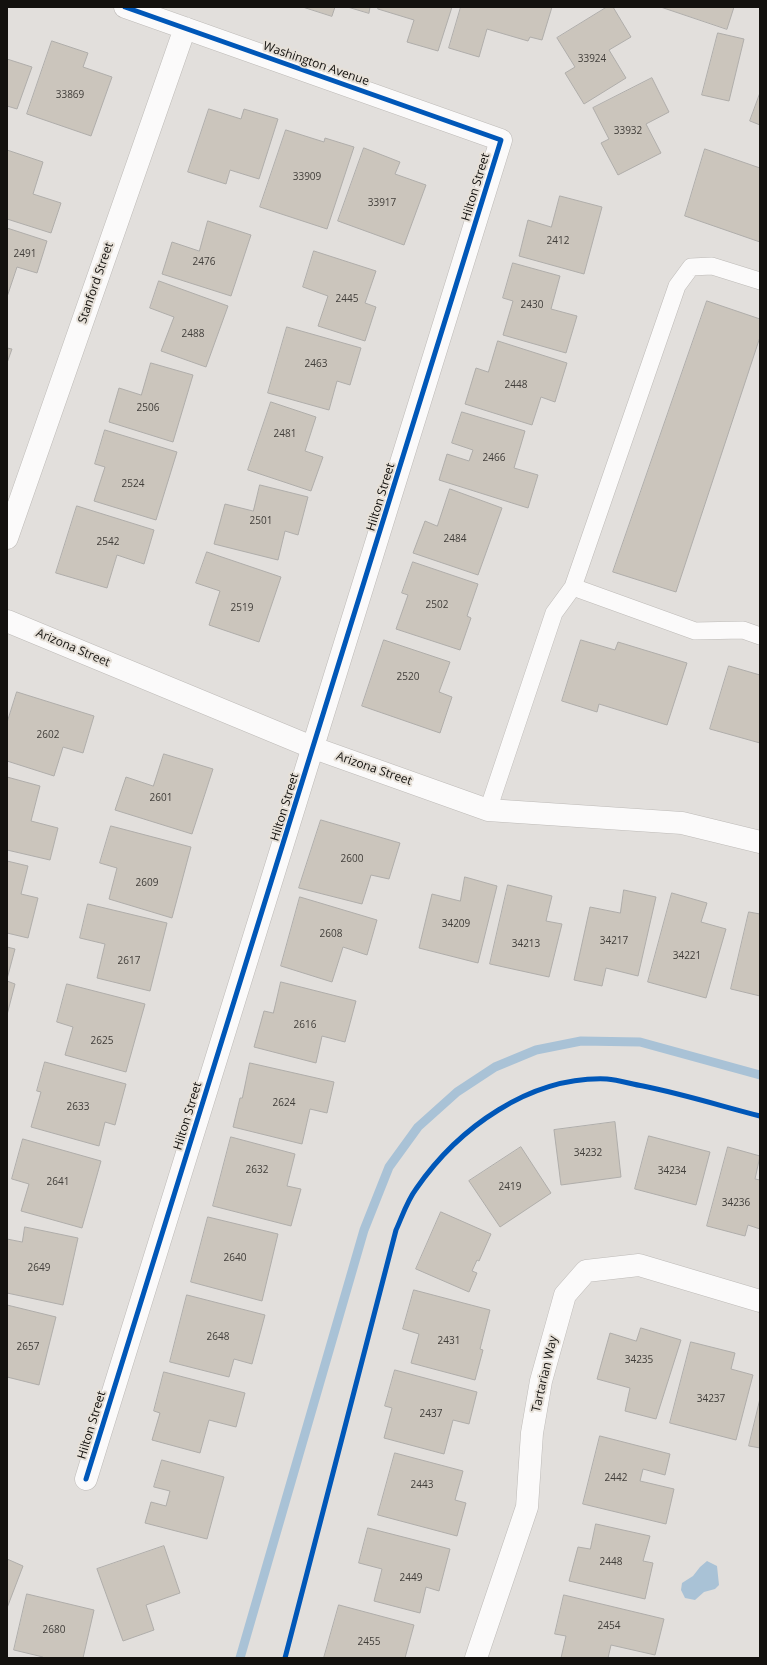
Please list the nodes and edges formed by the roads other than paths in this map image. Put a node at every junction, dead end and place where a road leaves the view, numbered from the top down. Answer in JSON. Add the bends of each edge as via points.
{"nodes":[{"id":1,"x":125,"y":7,"type":"edge"},
{"id":2,"x":185,"y":28,"type":"junction"},
{"id":3,"x":501,"y":140,"type":"joint"},
{"id":4,"x":760,"y":280,"type":"edge"},
{"id":5,"x":7,"y":538,"type":"edge"},
{"id":6,"x":573,"y":588,"type":"junction"},
{"id":7,"x":7,"y":621,"type":"edge"},
{"id":8,"x":760,"y":636,"type":"edge"},
{"id":9,"x":314,"y":748,"type":"junction"},
{"id":10,"x":488,"y":810,"type":"junction"},
{"id":11,"x":760,"y":842,"type":"edge"},
{"id":12,"x":760,"y":1301,"type":"edge"},
{"id":13,"x":86,"y":1479,"type":"dead end"},
{"id":14,"x":476,"y":1658,"type":"edge"}],
"edges":[{"from":1,"to":2,"type":"street","name":"Washington Avenue"},
{"from":2,"to":3,"type":"street","name":"Washington Avenue"},
{"from":2,"to":5,"type":"street","name":"Stanford Street"},
{"from":3,"to":9,"type":"street","name":"Hilton Street"},
{"from":4,"to":6,"type":"lane","via":[[712,266],[691,267],[677,286]]},
{"from":6,"to":8,"type":"lane","via":[[695,632],[742,630]]},
{"from":6,"to":10,"type":"lane","via":[[554,613]]},
{"from":7,"to":9,"type":"street","name":"Arizona Street"},
{"from":9,"to":10,"type":"street","name":"Arizona Street"},
{"from":9,"to":13,"type":"street","name":"Hilton Street"},
{"from":10,"to":11,"type":"street","name":"Arizona Street","via":[[682,823]]},
{"from":12,"to":14,"type":"street","name":"Tartarian Way","via":[[639,1265],[586,1271],[565,1295],[541,1381],[532,1433],[527,1507]]}]}
